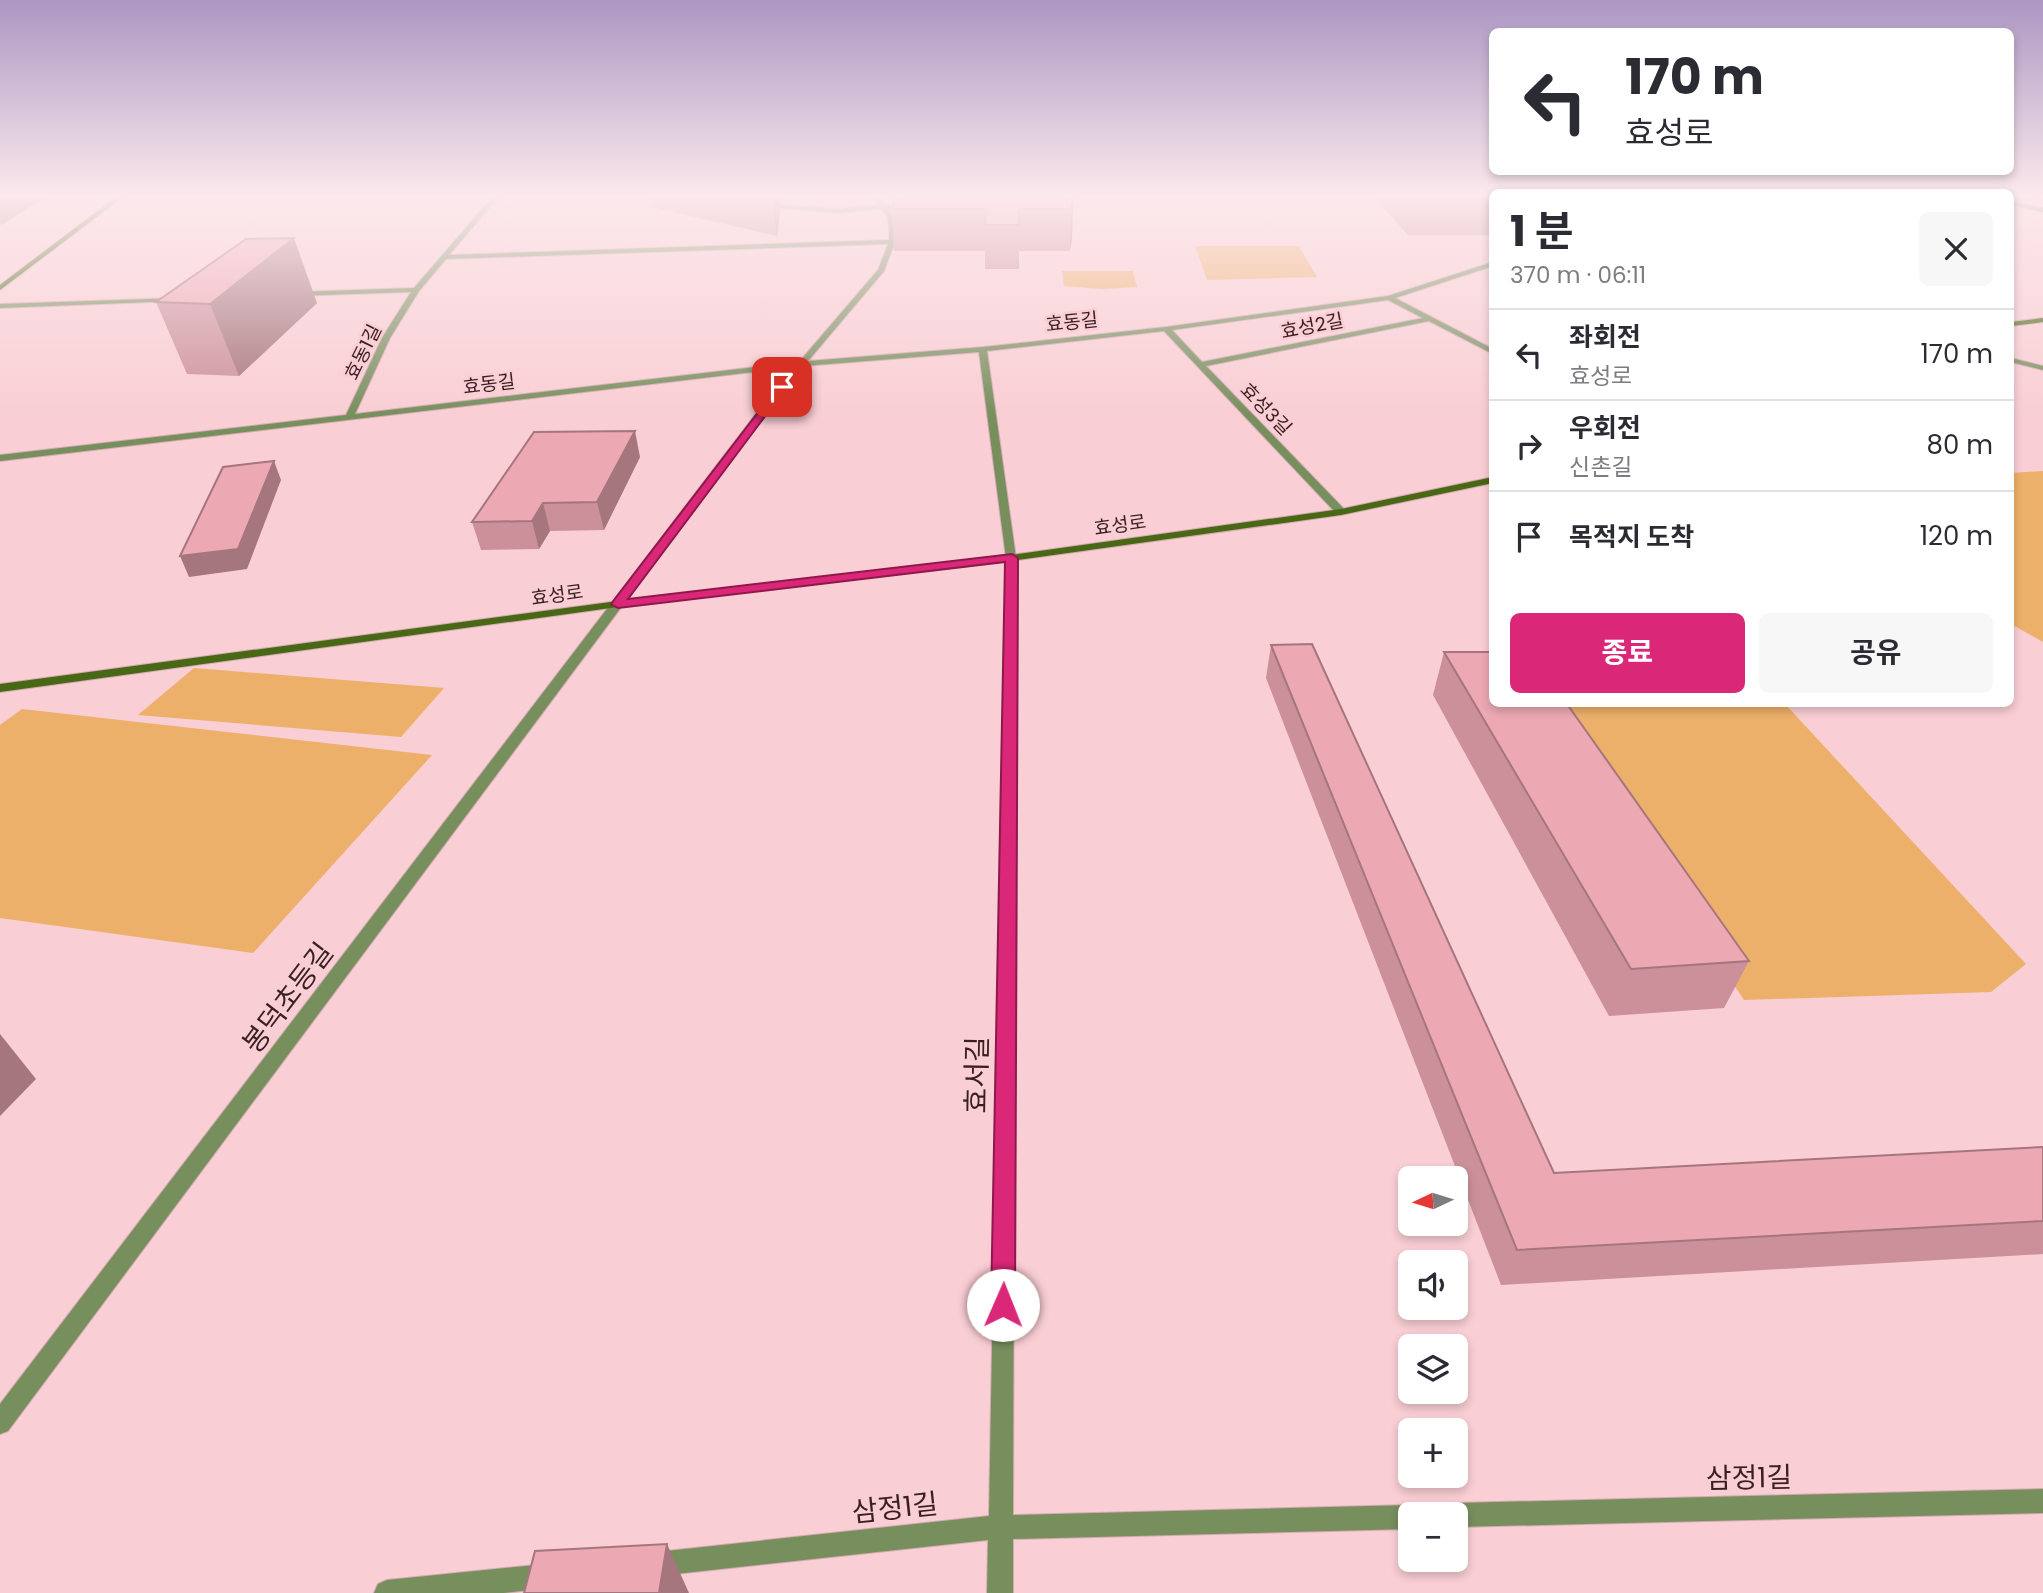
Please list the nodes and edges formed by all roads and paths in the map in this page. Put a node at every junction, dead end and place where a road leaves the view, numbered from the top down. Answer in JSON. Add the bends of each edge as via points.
{"nodes":[{"id":1,"x":26,"y":268,"type":"edge"},
{"id":2,"x":435,"y":268,"type":"edge"},
{"id":3,"x":881,"y":268,"type":"edge"},
{"id":4,"x":1480,"y":268,"type":"edge"},
{"id":5,"x":0,"y":288,"type":"edge"},
{"id":6,"x":416,"y":290,"type":"junction"},
{"id":7,"x":284,"y":295,"type":"dead end"},
{"id":8,"x":192,"y":298,"type":"edge"},
{"id":9,"x":1389,"y":298,"type":"junction"},
{"id":10,"x":0,"y":306,"type":"edge"},
{"id":11,"x":1430,"y":319,"type":"junction"},
{"id":12,"x":2043,"y":320,"type":"edge"},
{"id":13,"x":2014,"y":324,"type":"edge"},
{"id":14,"x":1166,"y":329,"type":"junction"},
{"id":15,"x":983,"y":349,"type":"junction"},
{"id":16,"x":1489,"y":350,"type":"edge"},
{"id":17,"x":2014,"y":361,"type":"edge"},
{"id":18,"x":802,"y":364,"type":"junction"},
{"id":19,"x":1200,"y":365,"type":"junction"},
{"id":20,"x":2043,"y":368,"type":"edge"},
{"id":21,"x":349,"y":418,"type":"junction"},
{"id":22,"x":0,"y":458,"type":"edge"},
{"id":23,"x":1489,"y":481,"type":"edge"},
{"id":24,"x":1341,"y":512,"type":"junction"},
{"id":25,"x":1012,"y":558,"type":"junction"},
{"id":26,"x":618,"y":604,"type":"junction"},
{"id":27,"x":0,"y":688,"type":"edge"},
{"id":28,"x":0,"y":1423,"type":"edge"},
{"id":29,"x":2043,"y":1500,"type":"edge"},
{"id":30,"x":1468,"y":1515,"type":"edge"},
{"id":31,"x":1398,"y":1517,"type":"edge"},
{"id":32,"x":1000,"y":1527,"type":"junction"},
{"id":33,"x":632,"y":1567,"type":"edge"},
{"id":34,"x":564,"y":1574,"type":"edge"},
{"id":35,"x":387,"y":1593,"type":"edge"},
{"id":36,"x":1000,"y":1593,"type":"edge"}],
"edges":[{"from":1,"to":5,"type":"main road"},
{"from":2,"to":6,"type":"street","name":"효동1길"},
{"from":3,"to":18,"type":"street","name":"봉덕초등길"},
{"from":4,"to":9,"type":"street","name":"효동길"},
{"from":6,"to":7,"type":"street"},
{"from":6,"to":21,"type":"street","name":"효동1길","via":[[386,338]]},
{"from":8,"to":10,"type":"street"},
{"from":9,"to":11,"type":"street"},
{"from":9,"to":14,"type":"street","name":"효동길"},
{"from":11,"to":16,"type":"street"},
{"from":11,"to":19,"type":"street","name":"효성2길"},
{"from":12,"to":13,"type":"main road"},
{"from":14,"to":15,"type":"street","name":"효동길"},
{"from":14,"to":19,"type":"street","name":"효성3길"},
{"from":15,"to":18,"type":"street","name":"효동길"},
{"from":15,"to":25,"type":"street"},
{"from":17,"to":20,"type":"street"},
{"from":18,"to":21,"type":"street","name":"효동길"},
{"from":18,"to":26,"type":"street","name":"봉덕초등길"},
{"from":19,"to":24,"type":"street","name":"효성3길"},
{"from":21,"to":22,"type":"street","name":"효동길"},
{"from":23,"to":24,"type":"main road","name":"효성로"},
{"from":24,"to":25,"type":"main road","name":"효성로"},
{"from":25,"to":26,"type":"main road","name":"효성로"},
{"from":25,"to":32,"type":"street","name":"효서길"},
{"from":26,"to":27,"type":"main road","name":"효성로"},
{"from":26,"to":28,"type":"street","name":"봉덕초등길"},
{"from":29,"to":30,"type":"street","name":"삼정1길"},
{"from":31,"to":32,"type":"street","name":"삼정1길"},
{"from":32,"to":33,"type":"street","name":"삼정1길"},
{"from":32,"to":36,"type":"street","name":"효서길"},
{"from":34,"to":35,"type":"street"}]}
